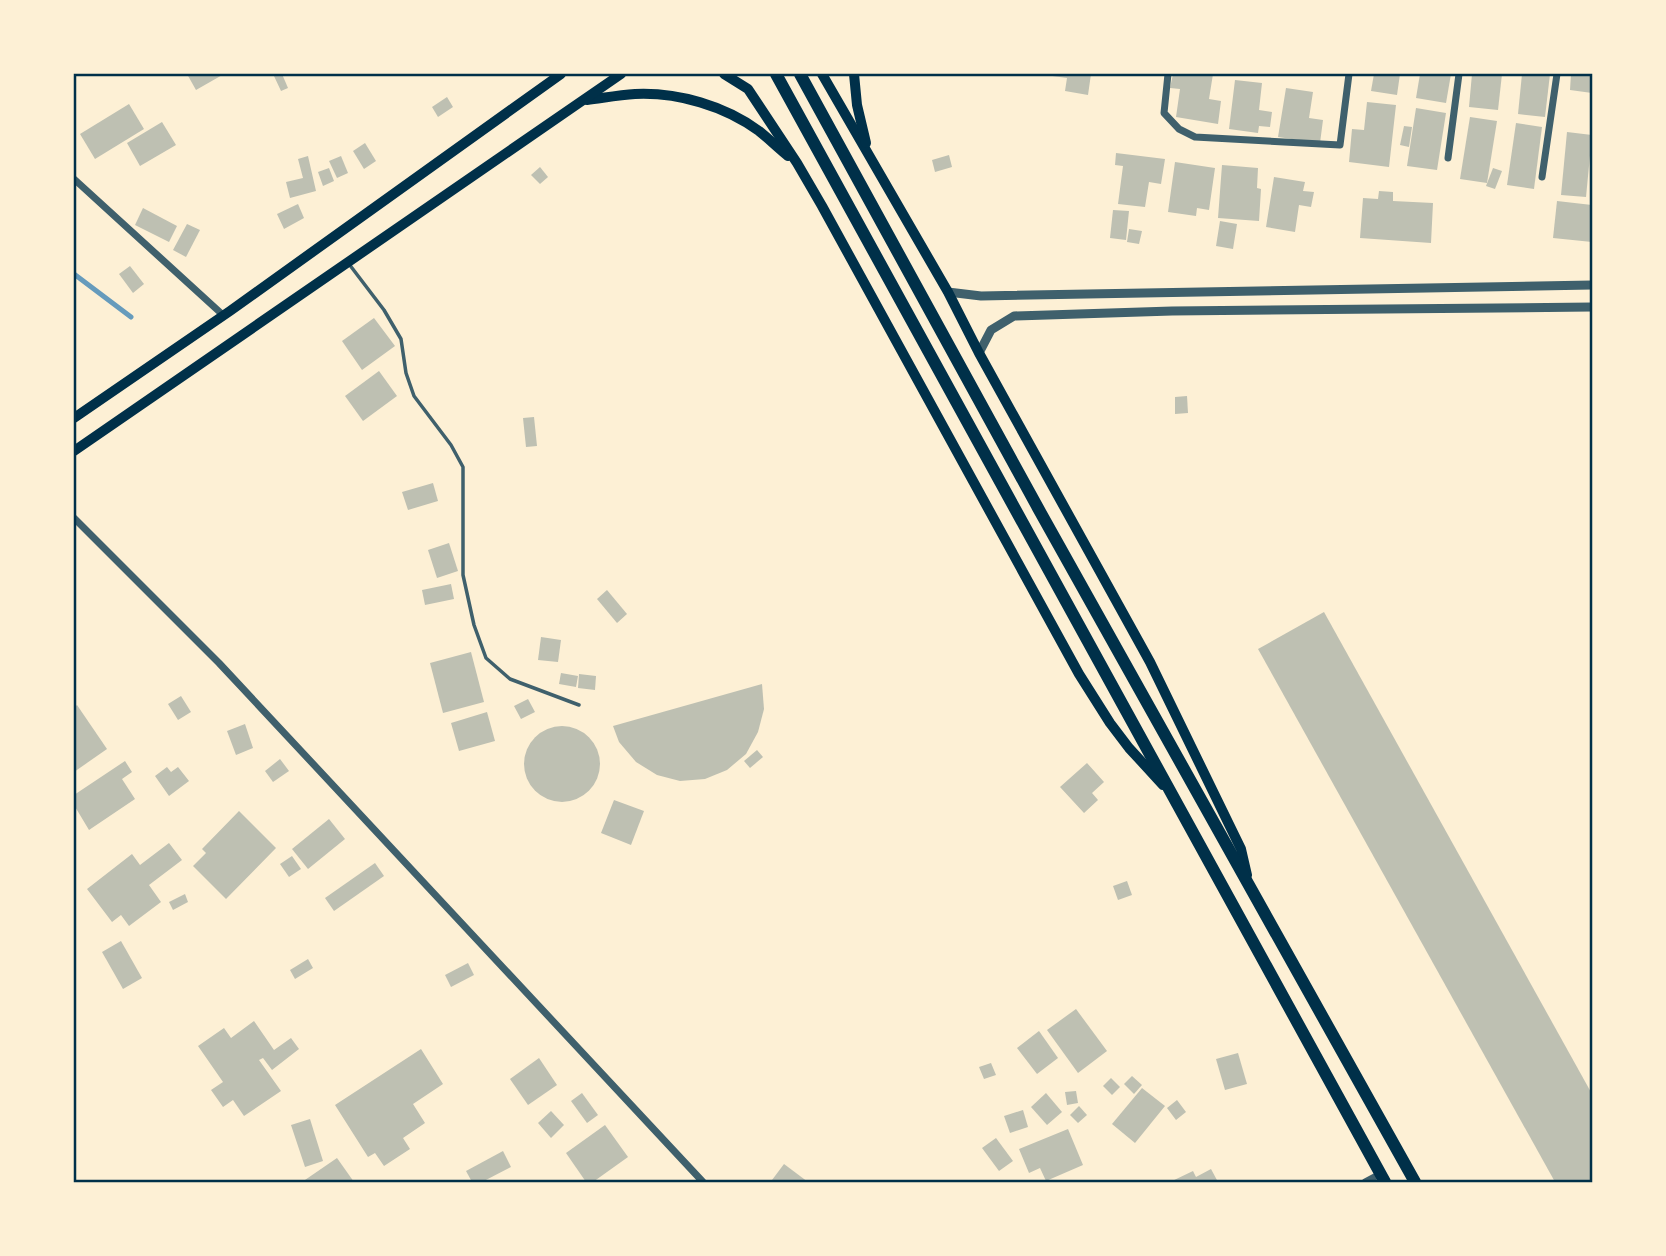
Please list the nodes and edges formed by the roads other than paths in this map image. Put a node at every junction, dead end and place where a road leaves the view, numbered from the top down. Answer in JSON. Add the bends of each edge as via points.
{"nodes":[{"id":1,"x":561,"y":74,"type":"edge"},
{"id":2,"x":621,"y":74,"type":"edge"},
{"id":3,"x":724,"y":74,"type":"edge"},
{"id":4,"x":776,"y":74,"type":"edge"},
{"id":5,"x":800,"y":74,"type":"edge"},
{"id":6,"x":822,"y":74,"type":"edge"},
{"id":7,"x":853,"y":74,"type":"edge"},
{"id":8,"x":1168,"y":74,"type":"edge"},
{"id":9,"x":1349,"y":74,"type":"edge"},
{"id":10,"x":1459,"y":74,"type":"edge"},
{"id":11,"x":1557,"y":74,"type":"edge"},
{"id":12,"x":584,"y":100,"type":"junction"},
{"id":13,"x":869,"y":156,"type":"junction"},
{"id":14,"x":1448,"y":158,"type":"dead end"},
{"id":15,"x":796,"y":163,"type":"junction"},
{"id":16,"x":1542,"y":177,"type":"dead end"},
{"id":17,"x":74,"y":179,"type":"edge"},
{"id":18,"x":348,"y":262,"type":"junction"},
{"id":19,"x":1592,"y":285,"type":"edge"},
{"id":20,"x":948,"y":292,"type":"junction"},
{"id":21,"x":1592,"y":306,"type":"edge"},
{"id":22,"x":223,"y":315,"type":"junction"},
{"id":23,"x":979,"y":353,"type":"junction"},
{"id":24,"x":74,"y":418,"type":"edge"},
{"id":25,"x":74,"y":451,"type":"edge"},
{"id":26,"x":74,"y":518,"type":"edge"},
{"id":27,"x":579,"y":705,"type":"dead end"},
{"id":28,"x":1171,"y":794,"type":"junction"},
{"id":29,"x":1249,"y":885,"type":"junction"},
{"id":30,"x":1383,"y":1178,"type":"edge"},
{"id":31,"x":703,"y":1182,"type":"edge"},
{"id":32,"x":1365,"y":1182,"type":"edge"},
{"id":33,"x":1415,"y":1182,"type":"edge"}],
"edges":[{"from":1,"to":22,"type":"main road"},
{"from":2,"to":12,"type":"main road"},
{"from":3,"to":15,"type":"main road","via":[[748,89]]},
{"from":4,"to":28,"type":"main road"},
{"from":5,"to":29,"type":"main road"},
{"from":6,"to":13,"type":"main road"},
{"from":7,"to":13,"type":"main road"},
{"from":8,"to":9,"type":"street","via":[[1164,113],[1195,137],[1340,145]]},
{"from":10,"to":14,"type":"street"},
{"from":11,"to":16,"type":"street"},
{"from":12,"to":15,"type":"main road","via":[[669,95],[703,104],[758,131]]},
{"from":12,"to":18,"type":"main road"},
{"from":13,"to":20,"type":"main road"},
{"from":15,"to":28,"type":"main road","via":[[1079,674],[1129,748]]},
{"from":17,"to":22,"type":"street"},
{"from":18,"to":25,"type":"main road"},
{"from":18,"to":27,"type":"lane","via":[[401,339],[414,396],[463,467],[463,575],[486,659],[510,679]]},
{"from":19,"to":20,"type":"street","via":[[981,296]]},
{"from":20,"to":23,"type":"main road"},
{"from":21,"to":23,"type":"street","via":[[1014,316],[991,330]]},
{"from":22,"to":24,"type":"main road"},
{"from":23,"to":29,"type":"main road","via":[[1150,662],[1241,849]]},
{"from":26,"to":31,"type":"street","via":[[219,663]]},
{"from":28,"to":30,"type":"main road"},
{"from":29,"to":33,"type":"main road"},
{"from":30,"to":32,"type":"street"}]}
